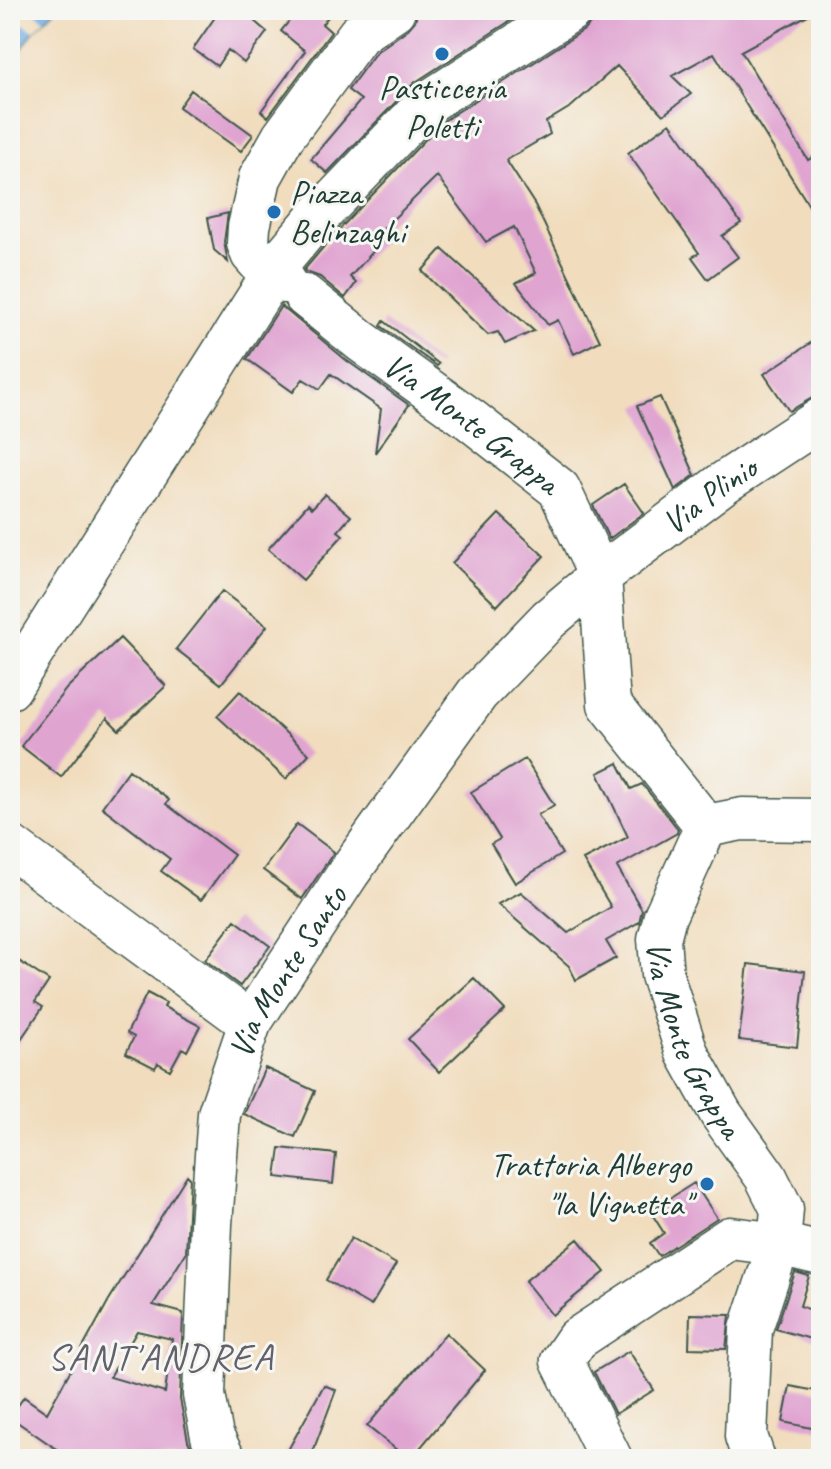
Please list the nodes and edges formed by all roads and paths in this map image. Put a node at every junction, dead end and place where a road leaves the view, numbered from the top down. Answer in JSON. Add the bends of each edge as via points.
{"nodes":[{"id":1,"x":394,"y":10,"type":"edge"},
{"id":2,"x":571,"y":10,"type":"edge"},
{"id":3,"x":287,"y":284,"type":"junction"},
{"id":4,"x":821,"y":419,"type":"edge"},
{"id":5,"x":600,"y":576,"type":"junction"},
{"id":6,"x":10,"y":688,"type":"edge"},
{"id":7,"x":821,"y":820,"type":"edge"},
{"id":8,"x":706,"y":826,"type":"junction"},
{"id":9,"x":10,"y":846,"type":"edge"},
{"id":10,"x":250,"y":1023,"type":"junction"},
{"id":11,"x":779,"y":1244,"type":"junction"},
{"id":12,"x":821,"y":1254,"type":"edge"},
{"id":13,"x":224,"y":1459,"type":"edge"},
{"id":14,"x":611,"y":1459,"type":"edge"},
{"id":15,"x":754,"y":1459,"type":"edge"}],
"edges":[{"from":1,"to":3,"type":"street","via":[[359,34],[283,137],[260,178],[248,243],[252,254]]},
{"from":2,"to":3,"type":"street","via":[[427,103],[314,221]]},
{"from":3,"to":5,"type":"street","name":"Via Monte Grappa","via":[[559,489]]},
{"from":3,"to":6,"type":"street"},
{"from":4,"to":5,"type":"street","name":"Via Plinio","via":[[722,484]]},
{"from":5,"to":8,"type":"street","name":"Via Monte Grappa","via":[[609,704]]},
{"from":5,"to":10,"type":"street","name":"Via Monte Santo","via":[[549,619],[477,694],[349,872]]},
{"from":7,"to":8,"type":"street","via":[[742,819]]},
{"from":8,"to":11,"type":"street","name":"Via Monte Grappa","via":[[665,916],[659,939],[662,975],[687,1053],[782,1209]]},
{"from":9,"to":10,"type":"street"},
{"from":10,"to":13,"type":"street","name":"Via Monte Santo","via":[[219,1114],[211,1224],[204,1395],[212,1436]]},
{"from":11,"to":12,"type":"street"},
{"from":11,"to":14,"type":"street","via":[[730,1238],[577,1339],[562,1361]]},
{"from":11,"to":15,"type":"street","name":"Via Monte Grappa","via":[[751,1329],[746,1436]]}]}
